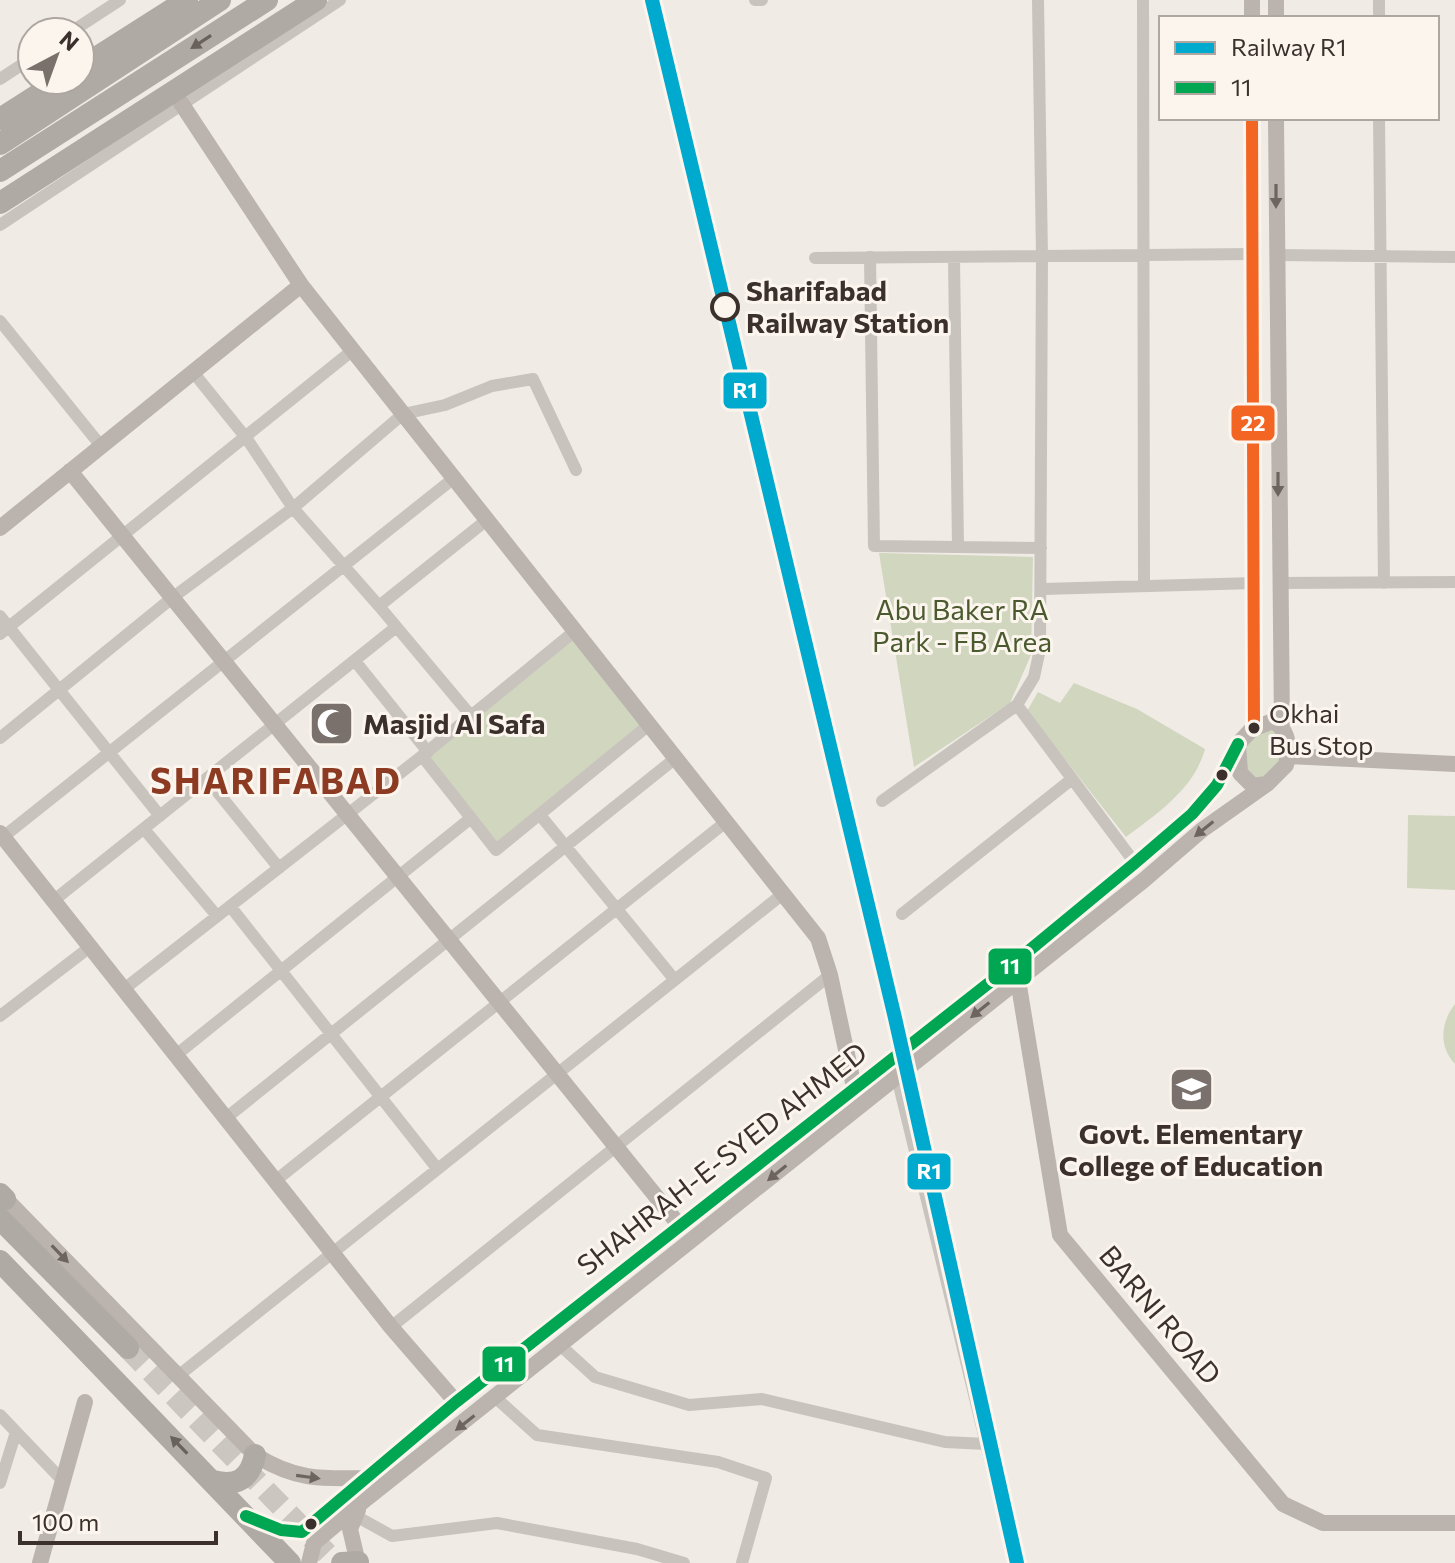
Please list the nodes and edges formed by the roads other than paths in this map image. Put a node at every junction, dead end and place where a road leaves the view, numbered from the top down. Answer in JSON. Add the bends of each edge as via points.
{"nodes":[{"id":1,"x":120,"y":0,"type":"edge"},
{"id":2,"x":187,"y":0,"type":"edge"},
{"id":3,"x":220,"y":0,"type":"edge"},
{"id":4,"x":267,"y":0,"type":"edge"},
{"id":5,"x":316,"y":0,"type":"edge"},
{"id":6,"x":340,"y":0,"type":"edge"},
{"id":7,"x":755,"y":0,"type":"edge"},
{"id":8,"x":762,"y":0,"type":"edge"},
{"id":9,"x":1038,"y":0,"type":"edge"},
{"id":10,"x":1143,"y":0,"type":"edge"},
{"id":11,"x":96,"y":16,"type":"edge"},
{"id":12,"x":96,"y":58,"type":"edge"},
{"id":13,"x":36,"y":96,"type":"edge"},
{"id":14,"x":181,"y":103,"type":"junction"},
{"id":15,"x":0,"y":119,"type":"edge"},
{"id":16,"x":1252,"y":120,"type":"edge"},
{"id":17,"x":1276,"y":120,"type":"edge"},
{"id":18,"x":1379,"y":120,"type":"edge"},
{"id":19,"x":0,"y":144,"type":"edge"},
{"id":20,"x":0,"y":171,"type":"edge"},
{"id":21,"x":0,"y":203,"type":"edge"},
{"id":22,"x":0,"y":225,"type":"edge"},
{"id":23,"x":1253,"y":254,"type":"junction"},
{"id":24,"x":1144,"y":255,"type":"junction"},
{"id":25,"x":1277,"y":255,"type":"junction"},
{"id":26,"x":1379,"y":256,"type":"junction"},
{"id":27,"x":870,"y":257,"type":"junction"},
{"id":28,"x":1042,"y":257,"type":"junction"},
{"id":29,"x":1455,"y":257,"type":"edge"},
{"id":30,"x":815,"y":258,"type":"dead end"},
{"id":31,"x":954,"y":258,"type":"junction"},
{"id":32,"x":301,"y":285,"type":"junction"},
{"id":33,"x":0,"y":321,"type":"edge"},
{"id":34,"x":353,"y":350,"type":"junction"},
{"id":35,"x":193,"y":372,"type":"junction"},
{"id":36,"x":403,"y":414,"type":"junction"},
{"id":37,"x":247,"y":439,"type":"junction"},
{"id":38,"x":101,"y":446,"type":"junction"},
{"id":39,"x":576,"y":470,"type":"dead end"},
{"id":40,"x":70,"y":471,"type":"junction"},
{"id":41,"x":454,"y":478,"type":"junction"},
{"id":42,"x":293,"y":508,"type":"junction"},
{"id":43,"x":488,"y":519,"type":"junction"},
{"id":44,"x":0,"y":528,"type":"edge"},
{"id":45,"x":122,"y":536,"type":"junction"},
{"id":46,"x":958,"y":547,"type":"junction"},
{"id":47,"x":1041,"y":548,"type":"junction"},
{"id":48,"x":343,"y":566,"type":"junction"},
{"id":49,"x":1455,"y":582,"type":"edge"},
{"id":50,"x":1255,"y":583,"type":"junction"},
{"id":51,"x":1279,"y":583,"type":"junction"},
{"id":52,"x":1384,"y":583,"type":"junction"},
{"id":53,"x":1144,"y":584,"type":"junction"},
{"id":54,"x":1043,"y":589,"type":"junction"},
{"id":55,"x":172,"y":598,"type":"junction"},
{"id":56,"x":379,"y":606,"type":"junction"},
{"id":57,"x":0,"y":616,"type":"edge"},
{"id":58,"x":395,"y":628,"type":"junction"},
{"id":59,"x":4,"y":630,"type":"edge"},
{"id":60,"x":576,"y":630,"type":"junction"},
{"id":61,"x":355,"y":661,"type":"junction"},
{"id":62,"x":223,"y":662,"type":"junction"},
{"id":63,"x":59,"y":690,"type":"junction"},
{"id":64,"x":1017,"y":705,"type":"junction"},
{"id":65,"x":472,"y":717,"type":"junction"},
{"id":66,"x":650,"y":724,"type":"junction"},
{"id":67,"x":275,"y":725,"type":"junction"},
{"id":68,"x":1282,"y":726,"type":"junction"},
{"id":69,"x":1254,"y":728,"type":"junction"},
{"id":70,"x":0,"y":738,"type":"edge"},
{"id":71,"x":1238,"y":744,"type":"junction"},
{"id":72,"x":109,"y":753,"type":"junction"},
{"id":73,"x":425,"y":754,"type":"junction"},
{"id":74,"x":1288,"y":756,"type":"junction"},
{"id":75,"x":677,"y":757,"type":"junction"},
{"id":76,"x":1455,"y":764,"type":"edge"},
{"id":77,"x":207,"y":779,"type":"junction"},
{"id":78,"x":1072,"y":779,"type":"junction"},
{"id":79,"x":1267,"y":784,"type":"junction"},
{"id":80,"x":882,"y":801,"type":"dead end"},
{"id":81,"x":347,"y":815,"type":"junction"},
{"id":82,"x":540,"y":815,"type":"junction"},
{"id":83,"x":160,"y":816,"type":"junction"},
{"id":84,"x":471,"y":818,"type":"junction"},
{"id":85,"x":727,"y":821,"type":"junction"},
{"id":86,"x":144,"y":829,"type":"junction"},
{"id":87,"x":2,"y":835,"type":"edge"},
{"id":88,"x":565,"y":846,"type":"junction"},
{"id":89,"x":1135,"y":863,"type":"junction"},
{"id":90,"x":279,"y":868,"type":"junction"},
{"id":91,"x":398,"y":878,"type":"junction"},
{"id":92,"x":784,"y":893,"type":"junction"},
{"id":93,"x":53,"y":901,"type":"junction"},
{"id":94,"x":230,"y":906,"type":"junction"},
{"id":95,"x":617,"y":909,"type":"junction"},
{"id":96,"x":902,"y":914,"type":"dead end"},
{"id":97,"x":217,"y":916,"type":"junction"},
{"id":98,"x":448,"y":940,"type":"junction"},
{"id":99,"x":90,"y":947,"type":"junction"},
{"id":100,"x":282,"y":971,"type":"junction"},
{"id":101,"x":1013,"y":974,"type":"junction"},
{"id":102,"x":830,"y":975,"type":"junction"},
{"id":103,"x":674,"y":979,"type":"junction"},
{"id":104,"x":124,"y":989,"type":"junction"},
{"id":105,"x":498,"y":1002,"type":"junction"},
{"id":106,"x":0,"y":1016,"type":"edge"},
{"id":107,"x":331,"y":1033,"type":"junction"},
{"id":108,"x":176,"y":1055,"type":"junction"},
{"id":109,"x":885,"y":1062,"type":"junction"},
{"id":110,"x":555,"y":1072,"type":"junction"},
{"id":111,"x":897,"y":1077,"type":"junction"},
{"id":112,"x":854,"y":1087,"type":"junction"},
{"id":113,"x":381,"y":1096,"type":"junction"},
{"id":114,"x":226,"y":1118,"type":"junction"},
{"id":115,"x":615,"y":1147,"type":"junction"},
{"id":116,"x":436,"y":1167,"type":"junction"},
{"id":117,"x":275,"y":1181,"type":"junction"},
{"id":118,"x":1,"y":1201,"type":"edge"},
{"id":119,"x":680,"y":1226,"type":"junction"},
{"id":120,"x":331,"y":1251,"type":"junction"},
{"id":121,"x":0,"y":1261,"type":"edge"},
{"id":122,"x":391,"y":1327,"type":"junction"},
{"id":123,"x":561,"y":1346,"type":"junction"},
{"id":124,"x":128,"y":1348,"type":"tunnel mouth"},
{"id":125,"x":178,"y":1376,"type":"junction"},
{"id":126,"x":496,"y":1398,"type":"junction"},
{"id":127,"x":85,"y":1402,"type":"dead end"},
{"id":128,"x":456,"y":1402,"type":"junction"},
{"id":129,"x":0,"y":1415,"type":"edge"},
{"id":130,"x":16,"y":1432,"type":"junction"},
{"id":131,"x":986,"y":1444,"type":"junction"},
{"id":132,"x":255,"y":1455,"type":"junction"},
{"id":133,"x":366,"y":1478,"type":"junction"},
{"id":134,"x":63,"y":1481,"type":"junction"},
{"id":135,"x":213,"y":1481,"type":"junction"},
{"id":136,"x":0,"y":1483,"type":"edge"},
{"id":137,"x":366,"y":1499,"type":"junction"},
{"id":138,"x":354,"y":1515,"type":"junction"},
{"id":139,"x":246,"y":1516,"type":"junction"},
{"id":140,"x":1455,"y":1523,"type":"edge"},
{"id":141,"x":40,"y":1563,"type":"edge"},
{"id":142,"x":290,"y":1563,"type":"edge"},
{"id":143,"x":309,"y":1563,"type":"edge"},
{"id":144,"x":342,"y":1563,"type":"edge"},
{"id":145,"x":358,"y":1563,"type":"edge"},
{"id":146,"x":684,"y":1563,"type":"edge"},
{"id":147,"x":742,"y":1563,"type":"edge"},
{"id":148,"x":1015,"y":1563,"type":"edge"}],
"edges":[{"from":1,"to":11,"type":"street"},
{"from":2,"to":12,"type":"highway"},
{"from":3,"to":19,"type":"highway"},
{"from":4,"to":20,"type":"highway","one_way":true},
{"from":5,"to":21,"type":"highway"},
{"from":6,"to":14,"type":"street"},
{"from":7,"to":8,"type":"street"},
{"from":9,"to":28,"type":"street"},
{"from":10,"to":24,"type":"street"},
{"from":13,"to":15,"type":"highway"},
{"from":14,"to":22,"type":"street"},
{"from":14,"to":32,"type":"street"},
{"from":16,"to":23,"type":"street"},
{"from":17,"to":25,"type":"street","one_way":true},
{"from":18,"to":26,"type":"street"},
{"from":23,"to":24,"type":"street"},
{"from":23,"to":50,"type":"street"},
{"from":24,"to":28,"type":"street"},
{"from":24,"to":53,"type":"street"},
{"from":25,"to":26,"type":"street"},
{"from":25,"to":51,"type":"street","one_way":true},
{"from":26,"to":29,"type":"street"},
{"from":26,"to":52,"type":"street"},
{"from":27,"to":30,"type":"street"},
{"from":27,"to":31,"type":"street"},
{"from":27,"to":46,"type":"street","via":[[874,546]]},
{"from":28,"to":31,"type":"street"},
{"from":28,"to":47,"type":"street"},
{"from":31,"to":46,"type":"street"},
{"from":32,"to":34,"type":"street"},
{"from":32,"to":35,"type":"street"},
{"from":33,"to":38,"type":"street"},
{"from":34,"to":36,"type":"street"},
{"from":34,"to":37,"type":"street"},
{"from":35,"to":37,"type":"street"},
{"from":35,"to":38,"type":"street"},
{"from":36,"to":39,"type":"street","via":[[533,379]]},
{"from":36,"to":41,"type":"street"},
{"from":36,"to":42,"type":"street"},
{"from":37,"to":42,"type":"street"},
{"from":37,"to":45,"type":"street"},
{"from":38,"to":40,"type":"street"},
{"from":40,"to":44,"type":"street"},
{"from":40,"to":45,"type":"street"},
{"from":41,"to":43,"type":"street"},
{"from":41,"to":48,"type":"street"},
{"from":42,"to":48,"type":"street"},
{"from":42,"to":55,"type":"street"},
{"from":43,"to":56,"type":"street"},
{"from":43,"to":60,"type":"street"},
{"from":45,"to":55,"type":"street"},
{"from":45,"to":59,"type":"street"},
{"from":46,"to":47,"type":"street"},
{"from":47,"to":54,"type":"street"},
{"from":48,"to":56,"type":"street"},
{"from":48,"to":62,"type":"street"},
{"from":49,"to":52,"type":"street"},
{"from":50,"to":53,"type":"street"},
{"from":50,"to":69,"type":"street"},
{"from":51,"to":52,"type":"street"},
{"from":51,"to":68,"type":"street"},
{"from":53,"to":54,"type":"street"},
{"from":54,"to":64,"type":"street","via":[[1034,677]]},
{"from":55,"to":62,"type":"street"},
{"from":55,"to":63,"type":"street"},
{"from":56,"to":58,"type":"street"},
{"from":57,"to":59,"type":"street"},
{"from":58,"to":61,"type":"street"},
{"from":58,"to":65,"type":"street"},
{"from":59,"to":63,"type":"street"},
{"from":60,"to":65,"type":"street"},
{"from":60,"to":66,"type":"street"},
{"from":61,"to":67,"type":"street"},
{"from":61,"to":73,"type":"street"},
{"from":62,"to":67,"type":"street"},
{"from":62,"to":72,"type":"street"},
{"from":63,"to":70,"type":"street"},
{"from":63,"to":72,"type":"street"},
{"from":64,"to":78,"type":"street"},
{"from":64,"to":80,"type":"street"},
{"from":65,"to":73,"type":"street"},
{"from":66,"to":75,"type":"street"},
{"from":66,"to":82,"type":"street"},
{"from":67,"to":77,"type":"street"},
{"from":67,"to":81,"type":"street"},
{"from":68,"to":69,"type":"street","via":[[1273,721]]},
{"from":68,"to":74,"type":"street"},
{"from":69,"to":71,"type":"street"},
{"from":71,"to":79,"type":"street","via":[[1240,773],[1253,786]]},
{"from":71,"to":89,"type":"street","name":"SHAHRAH-E-SYED AHMED","via":[[1217,785],[1192,814]]},
{"from":72,"to":83,"type":"street"},
{"from":72,"to":87,"type":"street"},
{"from":73,"to":81,"type":"street"},
{"from":73,"to":84,"type":"street"},
{"from":74,"to":76,"type":"street"},
{"from":74,"to":79,"type":"street","via":[[1279,775]]},
{"from":75,"to":85,"type":"street"},
{"from":75,"to":88,"type":"street"},
{"from":77,"to":83,"type":"street"},
{"from":77,"to":90,"type":"street"},
{"from":78,"to":89,"type":"street"},
{"from":78,"to":96,"type":"street"},
{"from":79,"to":101,"type":"street","name":"SHAHRAH-E-SYED AHMED","one_way":true},
{"from":81,"to":90,"type":"street"},
{"from":81,"to":91,"type":"street"},
{"from":82,"to":84,"type":"street","via":[[496,850]]},
{"from":82,"to":88,"type":"street"},
{"from":83,"to":86,"type":"street"},
{"from":84,"to":91,"type":"street"},
{"from":85,"to":92,"type":"street"},
{"from":85,"to":95,"type":"street"},
{"from":86,"to":93,"type":"street"},
{"from":86,"to":97,"type":"street"},
{"from":87,"to":93,"type":"street"},
{"from":88,"to":95,"type":"street"},
{"from":88,"to":98,"type":"street"},
{"from":89,"to":101,"type":"street","name":"SHAHRAH-E-SYED AHMED"},
{"from":90,"to":94,"type":"street"},
{"from":91,"to":98,"type":"street"},
{"from":91,"to":100,"type":"street"},
{"from":92,"to":102,"type":"street","via":[[818,938]]},
{"from":92,"to":103,"type":"street"},
{"from":93,"to":99,"type":"street"},
{"from":94,"to":97,"type":"street"},
{"from":94,"to":100,"type":"street"},
{"from":95,"to":103,"type":"street"},
{"from":95,"to":105,"type":"street"},
{"from":97,"to":104,"type":"street"},
{"from":98,"to":105,"type":"street"},
{"from":98,"to":107,"type":"street"},
{"from":99,"to":104,"type":"street"},
{"from":99,"to":106,"type":"street"},
{"from":100,"to":107,"type":"street"},
{"from":100,"to":108,"type":"street"},
{"from":101,"to":109,"type":"street","name":"SHAHRAH-E-SYED AHMED"},
{"from":101,"to":111,"type":"street","name":"SHAHRAH-E-SYED AHMED","one_way":true},
{"from":101,"to":140,"type":"street","name":"BARNI ROAD","via":[[1060,1235],[1092,1275],[1283,1504],[1323,1523]]},
{"from":102,"to":112,"type":"street"},
{"from":102,"to":115,"type":"street"},
{"from":103,"to":110,"type":"street"},
{"from":104,"to":108,"type":"street"},
{"from":105,"to":110,"type":"street"},
{"from":105,"to":113,"type":"street"},
{"from":107,"to":113,"type":"street"},
{"from":107,"to":114,"type":"street"},
{"from":108,"to":114,"type":"street"},
{"from":109,"to":111,"type":"street"},
{"from":109,"to":112,"type":"street","name":"SHAHRAH-E-SYED AHMED"},
{"from":110,"to":115,"type":"street"},
{"from":110,"to":116,"type":"street"},
{"from":111,"to":123,"type":"street","name":"SHAHRAH-E-SYED AHMED","one_way":true},
{"from":111,"to":131,"type":"street"},
{"from":112,"to":119,"type":"street","name":"SHAHRAH-E-SYED AHMED"},
{"from":113,"to":116,"type":"street"},
{"from":113,"to":117,"type":"street"},
{"from":114,"to":117,"type":"street"},
{"from":115,"to":119,"type":"street"},
{"from":115,"to":122,"type":"street"},
{"from":116,"to":120,"type":"street"},
{"from":117,"to":120,"type":"street"},
{"from":118,"to":124,"type":"highway"},
{"from":118,"to":125,"type":"street","one_way":true},
{"from":119,"to":128,"type":"street","name":"SHAHRAH-E-SYED AHMED"},
{"from":120,"to":122,"type":"street"},
{"from":120,"to":125,"type":"street"},
{"from":135,"to":121,"type":"highway","one_way":true},
{"from":122,"to":128,"type":"street"},
{"from":123,"to":126,"type":"street","name":"SHAHRAH-E-SYED AHMED"},
{"from":123,"to":131,"type":"street","via":[[595,1377],[689,1405],[762,1399],[945,1442]]},
{"from":125,"to":132,"type":"street"},
{"from":126,"to":137,"type":"street","name":"SHAHRAH-E-SYED AHMED","one_way":true},
{"from":126,"to":147,"type":"street","via":[[537,1435],[718,1462],[766,1478]]},
{"from":127,"to":134,"type":"street"},
{"from":128,"to":133,"type":"street","name":"SHAHRAH-E-SYED AHMED"},
{"from":129,"to":130,"type":"street"},
{"from":130,"to":134,"type":"street"},
{"from":130,"to":136,"type":"street"},
{"from":131,"to":148,"type":"street"},
{"from":132,"to":133,"type":"street","one_way":true,"via":[[307,1479]]},
{"from":132,"to":135,"type":"highway","via":[[252,1470],[242,1481]]},
{"from":133,"to":139,"type":"street","name":"SHAHRAH-E-SYED AHMED","via":[[302,1532]]},
{"from":134,"to":141,"type":"street"},
{"from":135,"to":139,"type":"highway"},
{"from":137,"to":138,"type":"street"},
{"from":137,"to":143,"type":"street","name":"SHAHRAH-E-SYED AHMED","via":[[314,1543]]},
{"from":138,"to":145,"type":"street","via":[[350,1529]]},
{"from":138,"to":146,"type":"street","via":[[392,1536],[497,1523]]},
{"from":139,"to":142,"type":"highway"},
{"from":144,"to":145,"type":"highway"}]}
